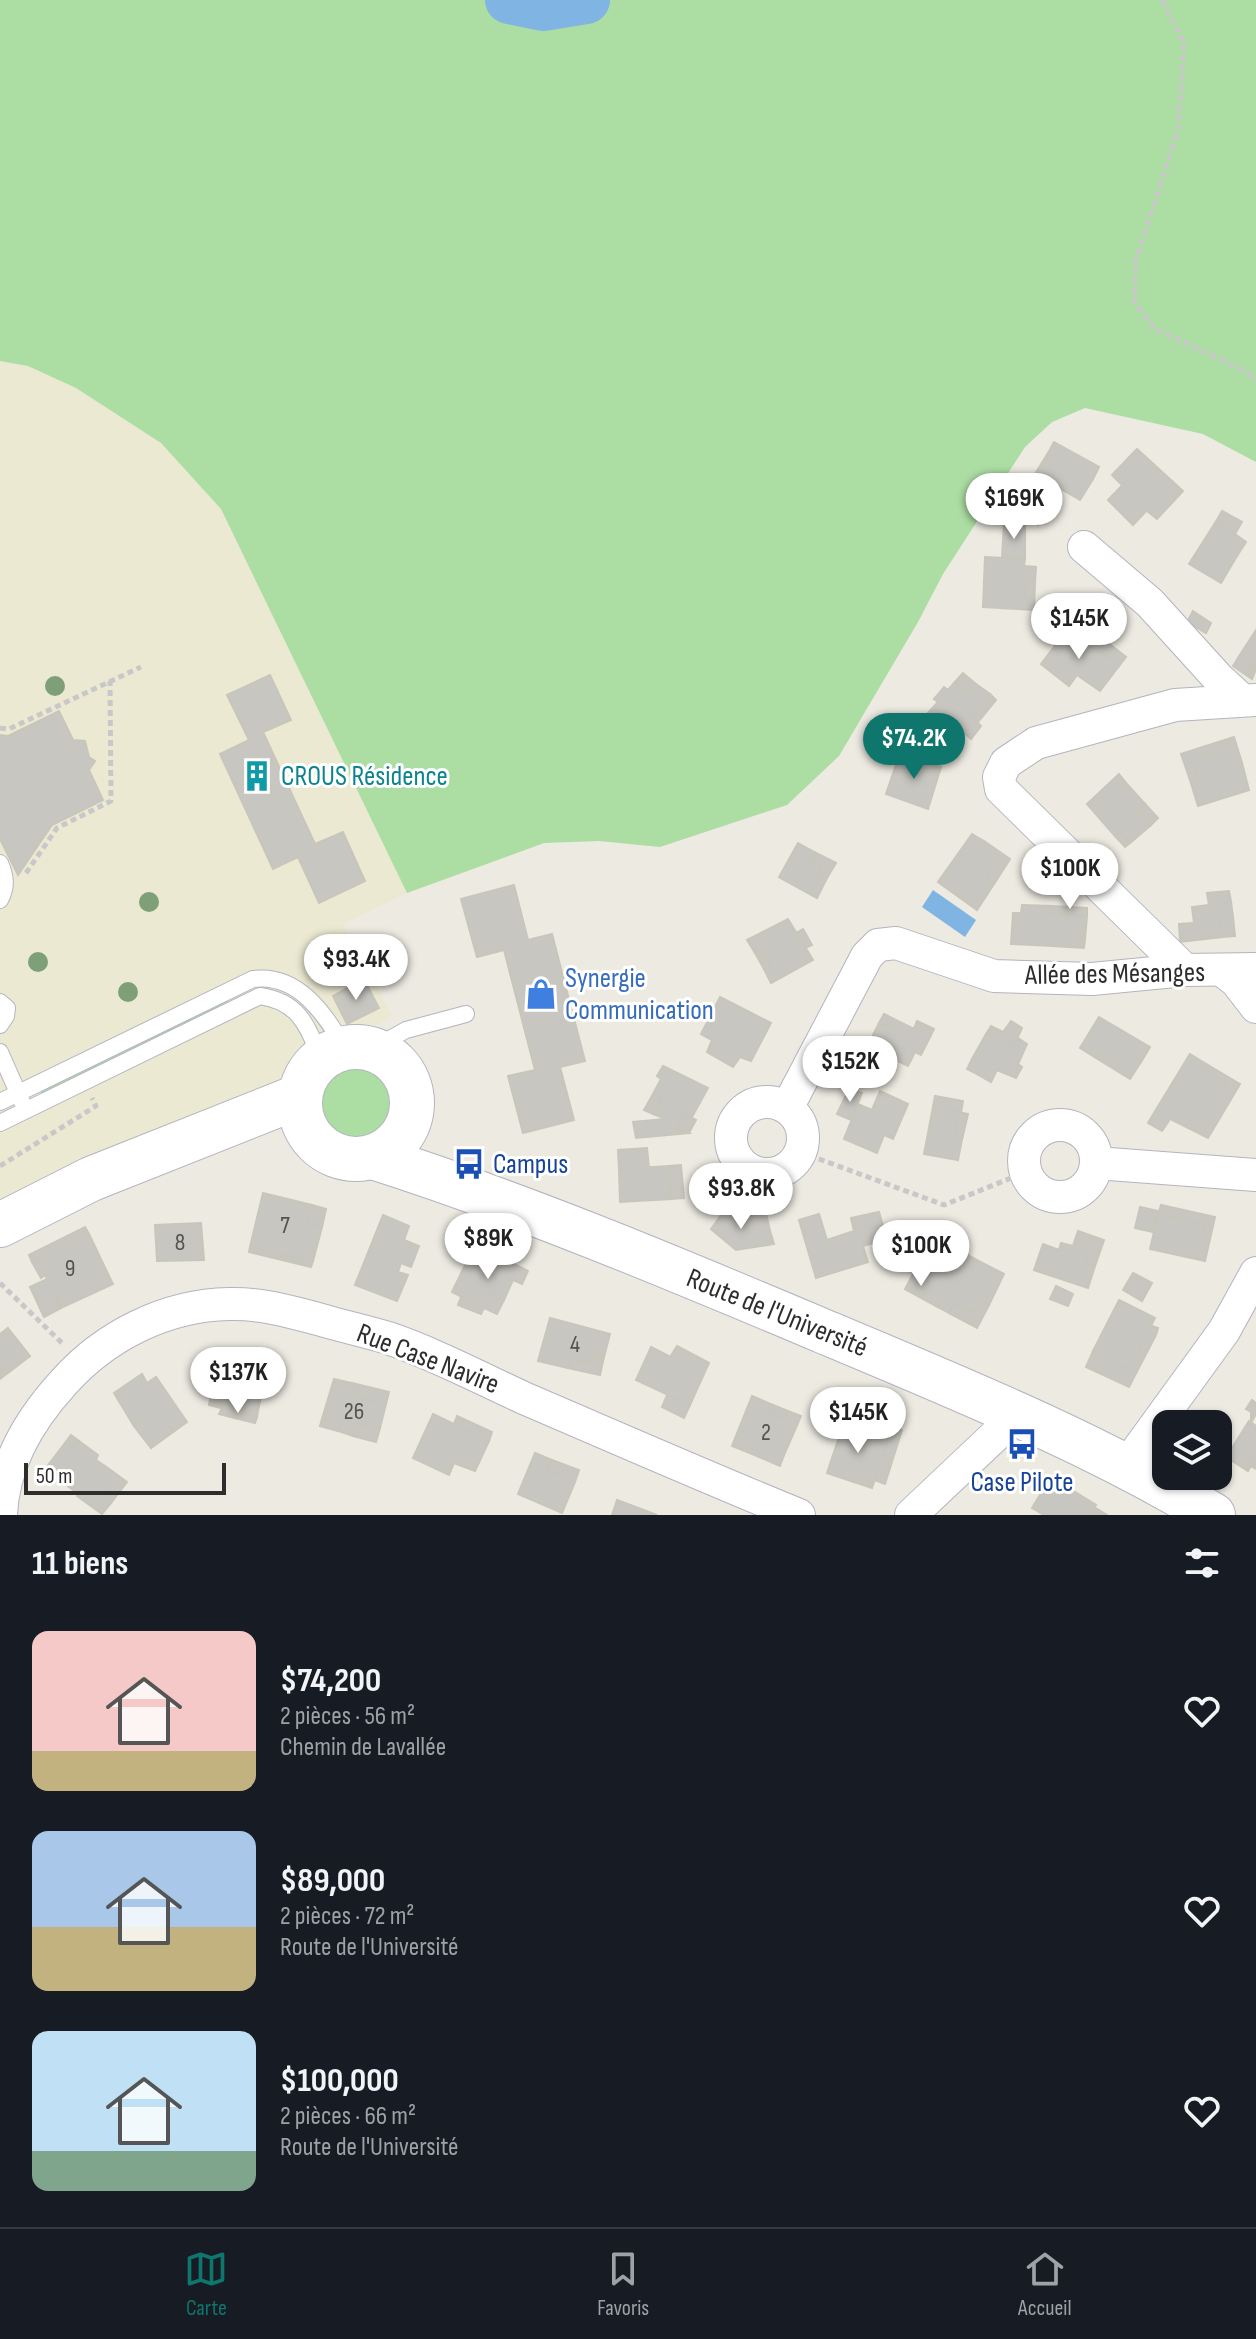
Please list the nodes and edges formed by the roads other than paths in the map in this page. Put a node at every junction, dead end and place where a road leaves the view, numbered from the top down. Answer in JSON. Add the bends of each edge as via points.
{"nodes":[{"id":1,"x":1084,"y":547,"type":"dead end"},
{"id":2,"x":1249,"y":700,"type":"edge"},
{"id":3,"x":0,"y":863,"type":"edge"},
{"id":4,"x":3,"y":895,"type":"edge"},
{"id":5,"x":1256,"y":969,"type":"edge"},
{"id":6,"x":1185,"y":970,"type":"junction"},
{"id":7,"x":1223,"y":971,"type":"junction"},
{"id":8,"x":0,"y":1002,"type":"edge"},
{"id":9,"x":1256,"y":1007,"type":"edge"},
{"id":10,"x":466,"y":1014,"type":"dead end"},
{"id":11,"x":0,"y":1025,"type":"edge"},
{"id":12,"x":0,"y":1052,"type":"edge"},
{"id":13,"x":335,"y":1063,"type":"junction"},
{"id":14,"x":17,"y":1093,"type":"junction"},
{"id":15,"x":0,"y":1102,"type":"edge"},
{"id":16,"x":787,"y":1108,"type":"junction"},
{"id":17,"x":26,"y":1110,"type":"junction"},
{"id":18,"x":0,"y":1123,"type":"edge"},
{"id":19,"x":407,"y":1126,"type":"junction"},
{"id":20,"x":312,"y":1138,"type":"junction"},
{"id":21,"x":187,"y":1142,"type":"junction"},
{"id":22,"x":373,"y":1157,"type":"junction"},
{"id":23,"x":1096,"y":1163,"type":"junction"},
{"id":24,"x":1256,"y":1175,"type":"edge"},
{"id":25,"x":508,"y":1203,"type":"junction"},
{"id":26,"x":0,"y":1225,"type":"edge"},
{"id":27,"x":1256,"y":1273,"type":"edge"},
{"id":28,"x":1018,"y":1414,"type":"junction"},
{"id":29,"x":1126,"y":1466,"type":"junction"},
{"id":30,"x":1,"y":1515,"type":"edge"},
{"id":31,"x":799,"y":1515,"type":"edge"},
{"id":32,"x":911,"y":1515,"type":"edge"},
{"id":33,"x":1213,"y":1515,"type":"edge"}],
"edges":[{"from":1,"to":2,"type":"street","via":[[1150,603],[1218,678]]},
{"from":2,"to":6,"type":"street","via":[[1175,705],[1036,743],[1006,763],[999,777],[1001,789]]},
{"from":3,"to":4,"type":"lane"},
{"from":5,"to":7,"type":"street","name":"Allée des Mésanges"},
{"from":6,"to":7,"type":"street","name":"Allée des Mésanges"},
{"from":6,"to":16,"type":"street","name":"Allée des Mésanges","via":[[1092,979],[994,976],[896,943],[878,945],[867,956]]},
{"from":7,"to":9,"type":"street"},
{"from":8,"to":11,"type":"lane","via":[[7,1008]]},
{"from":10,"to":13,"type":"lane","via":[[406,1030]]},
{"from":12,"to":14,"type":"lane"},
{"from":13,"to":14,"type":"lane","via":[[319,1007],[272,980],[253,979]]},
{"from":13,"to":17,"type":"lane","via":[[293,1009],[260,996]]},
{"from":13,"to":19,"type":"main road","via":[[386,1056],[398,1066],[411,1095]]},
{"from":13,"to":20,"type":"main road","via":[[300,1111]]},
{"from":13,"to":21,"type":"main road"},
{"from":14,"to":15,"type":"lane"},
{"from":14,"to":17,"type":"lane"},
{"from":16,"to":16,"type":"street","via":[[803,1134],[791,1166],[769,1174],[747,1167],[738,1159],[731,1136],[740,1114],[760,1102]]},
{"from":17,"to":18,"type":"lane"},
{"from":19,"to":22,"type":"main road","via":[[399,1140]]},
{"from":19,"to":25,"type":"main road","name":"Route de l'Université","via":[[445,1164]]},
{"from":20,"to":21,"type":"main road"},
{"from":20,"to":22,"type":"main road","name":"Route de l'Université","via":[[347,1159]]},
{"from":21,"to":26,"type":"main road","via":[[91,1179]]},
{"from":22,"to":25,"type":"main road","name":"Route de l'Université"},
{"from":23,"to":23,"type":"street","via":[[1083,1189],[1062,1198],[1039,1191],[1024,1160],[1032,1137],[1052,1126],[1086,1136]]},
{"from":23,"to":24,"type":"street"},
{"from":25,"to":28,"type":"main road","name":"Route de l'Université"},
{"from":27,"to":29,"type":"street","via":[[1224,1331]]},
{"from":28,"to":29,"type":"main road","name":"Route de l'Université"},
{"from":28,"to":32,"type":"street"},
{"from":29,"to":33,"type":"main road","name":"Route de l'Université"},
{"from":30,"to":31,"type":"street","name":"Rue Case Navire","via":[[2,1492],[20,1442],[43,1404],[82,1362],[110,1341],[191,1306],[230,1303],[267,1306],[390,1339]]}]}
